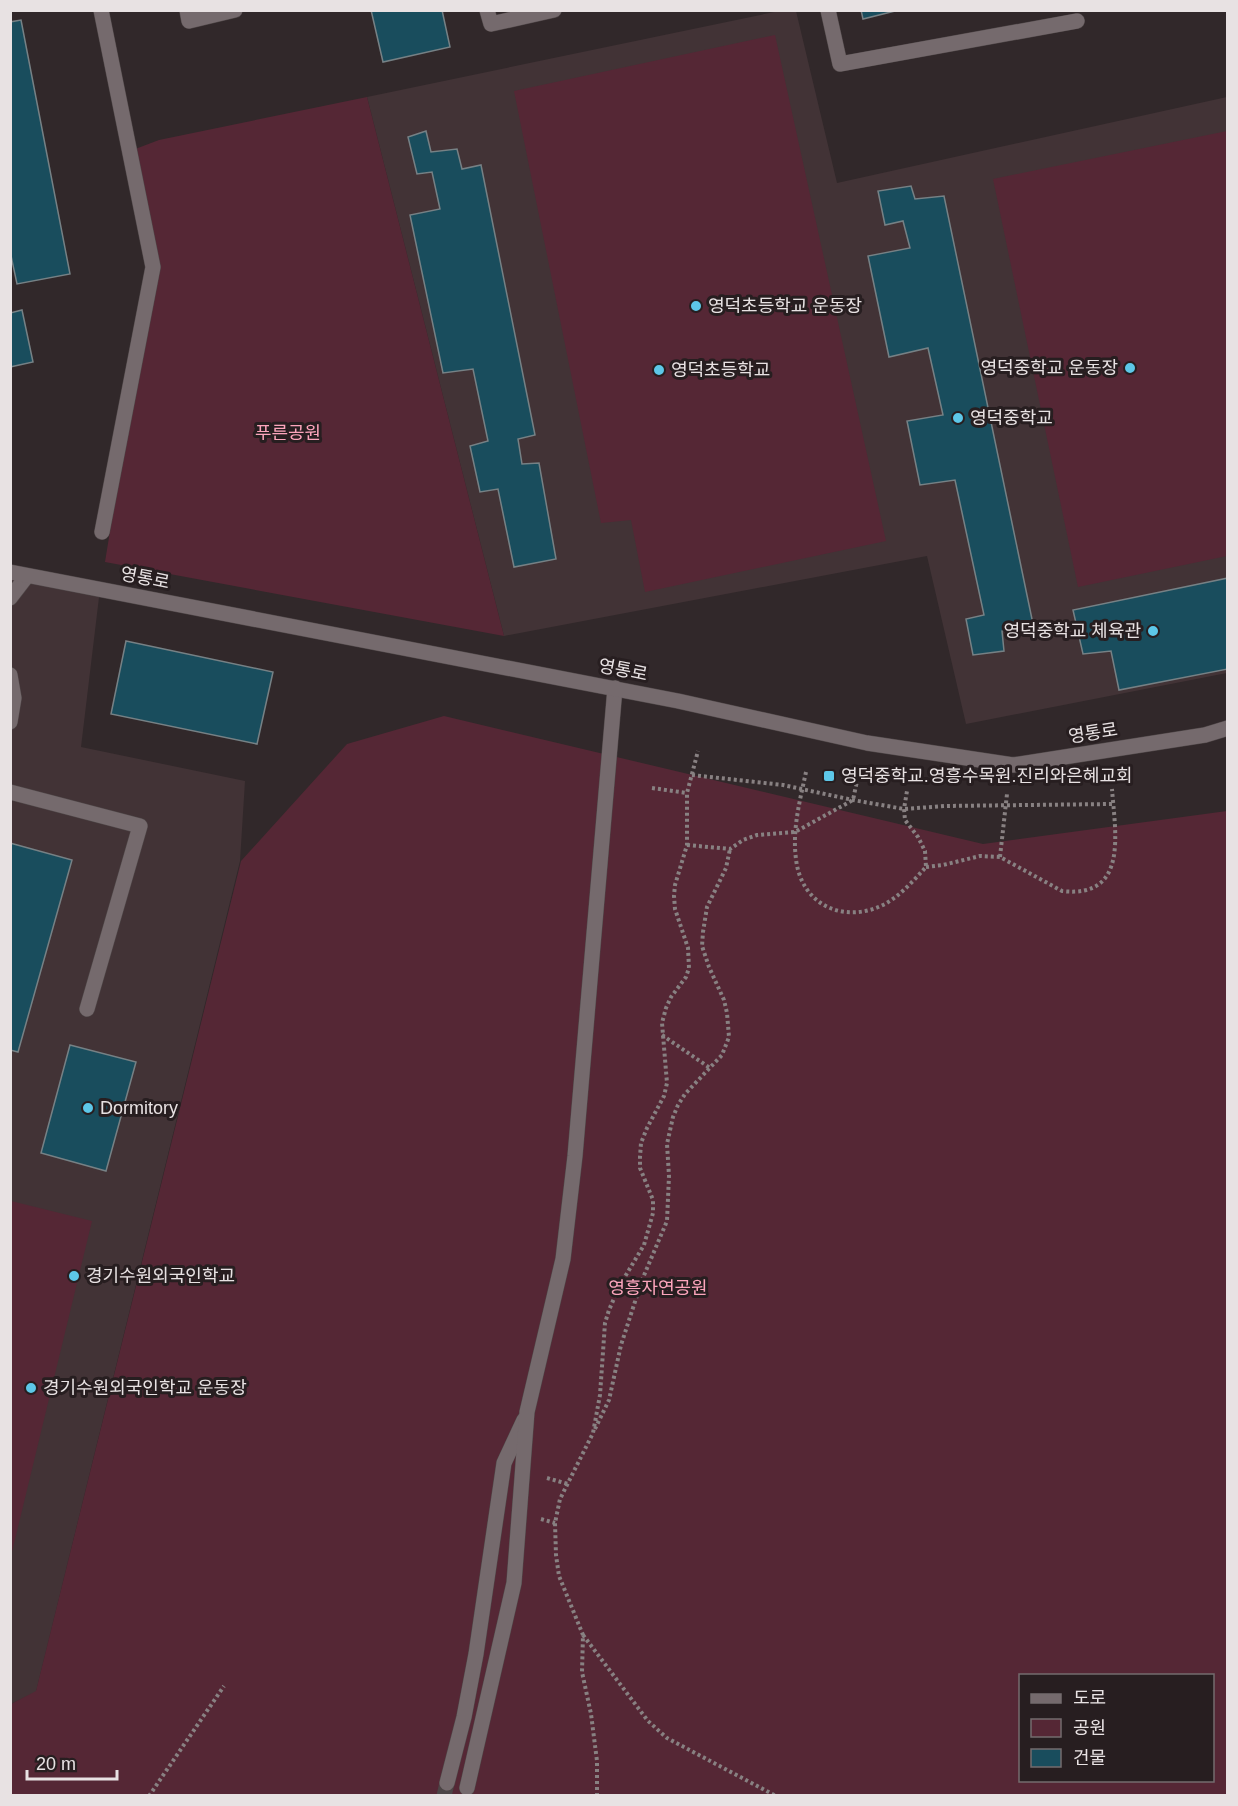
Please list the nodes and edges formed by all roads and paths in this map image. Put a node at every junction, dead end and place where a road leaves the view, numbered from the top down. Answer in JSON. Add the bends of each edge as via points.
{"nodes":[{"id":1,"x":101,"y":10,"type":"edge"},
{"id":2,"x":187,"y":10,"type":"edge"},
{"id":3,"x":235,"y":10,"type":"edge"},
{"id":4,"x":487,"y":10,"type":"edge"},
{"id":5,"x":554,"y":10,"type":"edge"},
{"id":6,"x":828,"y":10,"type":"edge"},
{"id":7,"x":1077,"y":21,"type":"dead end"},
{"id":8,"x":102,"y":531,"type":"dead end"},
{"id":9,"x":10,"y":572,"type":"edge"},
{"id":10,"x":27,"y":576,"type":"junction"},
{"id":11,"x":10,"y":598,"type":"edge"},
{"id":12,"x":10,"y":675,"type":"edge"},
{"id":13,"x":615,"y":688,"type":"junction"},
{"id":14,"x":10,"y":722,"type":"edge"},
{"id":15,"x":1227,"y":728,"type":"edge"},
{"id":16,"x":698,"y":751,"type":"dead end"},
{"id":17,"x":806,"y":772,"type":"dead end"},
{"id":18,"x":692,"y":775,"type":"junction"},
{"id":19,"x":857,"y":781,"type":"dead end"},
{"id":20,"x":652,"y":788,"type":"dead end"},
{"id":21,"x":802,"y":789,"type":"junction"},
{"id":22,"x":1112,"y":789,"type":"dead end"},
{"id":23,"x":907,"y":791,"type":"dead end"},
{"id":24,"x":10,"y":792,"type":"edge"},
{"id":25,"x":687,"y":793,"type":"junction"},
{"id":26,"x":1007,"y":794,"type":"dead end"},
{"id":27,"x":853,"y":800,"type":"junction"},
{"id":28,"x":1113,"y":804,"type":"junction"},
{"id":29,"x":1006,"y":805,"type":"junction"},
{"id":30,"x":904,"y":809,"type":"junction"},
{"id":31,"x":795,"y":832,"type":"junction"},
{"id":32,"x":687,"y":845,"type":"junction"},
{"id":33,"x":730,"y":849,"type":"junction"},
{"id":34,"x":1000,"y":857,"type":"junction"},
{"id":35,"x":926,"y":867,"type":"junction"},
{"id":36,"x":87,"y":1009,"type":"dead end"},
{"id":37,"x":662,"y":1035,"type":"junction"},
{"id":38,"x":710,"y":1068,"type":"junction"},
{"id":39,"x":527,"y":1412,"type":"junction"},
{"id":40,"x":592,"y":1433,"type":"junction"},
{"id":41,"x":547,"y":1478,"type":"dead end"},
{"id":42,"x":568,"y":1484,"type":"junction"},
{"id":43,"x":538,"y":1518,"type":"dead end"},
{"id":44,"x":555,"y":1523,"type":"junction"},
{"id":45,"x":583,"y":1635,"type":"junction"},
{"id":46,"x":224,"y":1686,"type":"dead end"},
{"id":47,"x":447,"y":1783,"type":"tunnel mouth"},
{"id":48,"x":467,"y":1788,"type":"dead end"},
{"id":49,"x":149,"y":1796,"type":"edge"},
{"id":50,"x":597,"y":1796,"type":"edge"},
{"id":51,"x":776,"y":1796,"type":"edge"}],
"edges":[{"from":1,"to":8,"type":"street","via":[[153,267]]},
{"from":2,"to":3,"type":"street","via":[[189,21]]},
{"from":4,"to":5,"type":"street","via":[[491,24]]},
{"from":6,"to":7,"type":"street","via":[[840,64]]},
{"from":9,"to":10,"type":"street","name":"영통로"},
{"from":10,"to":11,"type":"street"},
{"from":10,"to":13,"type":"street","name":"영통로"},
{"from":12,"to":14,"type":"street","via":[[14,698]]},
{"from":13,"to":15,"type":"street","name":"영통로","via":[[867,742],[1013,765]]},
{"from":13,"to":39,"type":"street","via":[[573,1179],[563,1259]]},
{"from":16,"to":18,"type":"path"},
{"from":17,"to":21,"type":"path"},
{"from":18,"to":21,"type":"path"},
{"from":18,"to":25,"type":"path"},
{"from":19,"to":27,"type":"path"},
{"from":20,"to":25,"type":"path"},
{"from":21,"to":27,"type":"path"},
{"from":21,"to":31,"type":"path"},
{"from":22,"to":28,"type":"path"},
{"from":23,"to":30,"type":"path"},
{"from":24,"to":36,"type":"street","via":[[140,826]]},
{"from":25,"to":32,"type":"path"},
{"from":26,"to":29,"type":"path"},
{"from":27,"to":30,"type":"path"},
{"from":27,"to":31,"type":"path"},
{"from":28,"to":29,"type":"path"},
{"from":28,"to":34,"type":"path","via":[[1115,858],[1107,877],[1092,888],[1062,891]]},
{"from":29,"to":30,"type":"path"},
{"from":29,"to":34,"type":"path"},
{"from":30,"to":35,"type":"path","via":[[905,820],[925,851]]},
{"from":31,"to":33,"type":"path","via":[[757,834]]},
{"from":31,"to":35,"type":"path","via":[[796,860],[807,890],[816,901],[842,912],[870,910],[886,903]]},
{"from":32,"to":33,"type":"path"},
{"from":32,"to":37,"type":"path","via":[[674,896],[690,968],[666,1008]]},
{"from":33,"to":38,"type":"path","via":[[726,868],[707,907],[703,932],[705,956],[724,1000],[729,1026],[726,1047]]},
{"from":34,"to":35,"type":"path","via":[[980,856]]},
{"from":37,"to":38,"type":"path"},
{"from":37,"to":40,"type":"path","via":[[667,1083],[641,1143],[640,1156],[653,1213],[644,1245],[617,1291],[605,1323],[600,1395]]},
{"from":38,"to":40,"type":"path","via":[[685,1094],[673,1117],[667,1144],[667,1221],[642,1280],[621,1345],[609,1400]]},
{"from":39,"to":47,"type":"street","via":[[504,1462],[476,1654]]},
{"from":39,"to":48,"type":"street","via":[[514,1583]]},
{"from":40,"to":42,"type":"path"},
{"from":41,"to":42,"type":"path"},
{"from":42,"to":44,"type":"path"},
{"from":43,"to":44,"type":"path"},
{"from":44,"to":45,"type":"path","via":[[559,1576]]},
{"from":45,"to":50,"type":"path","via":[[582,1672],[597,1761]]},
{"from":45,"to":51,"type":"path","via":[[648,1721],[667,1738]]},
{"from":46,"to":49,"type":"path"}]}
